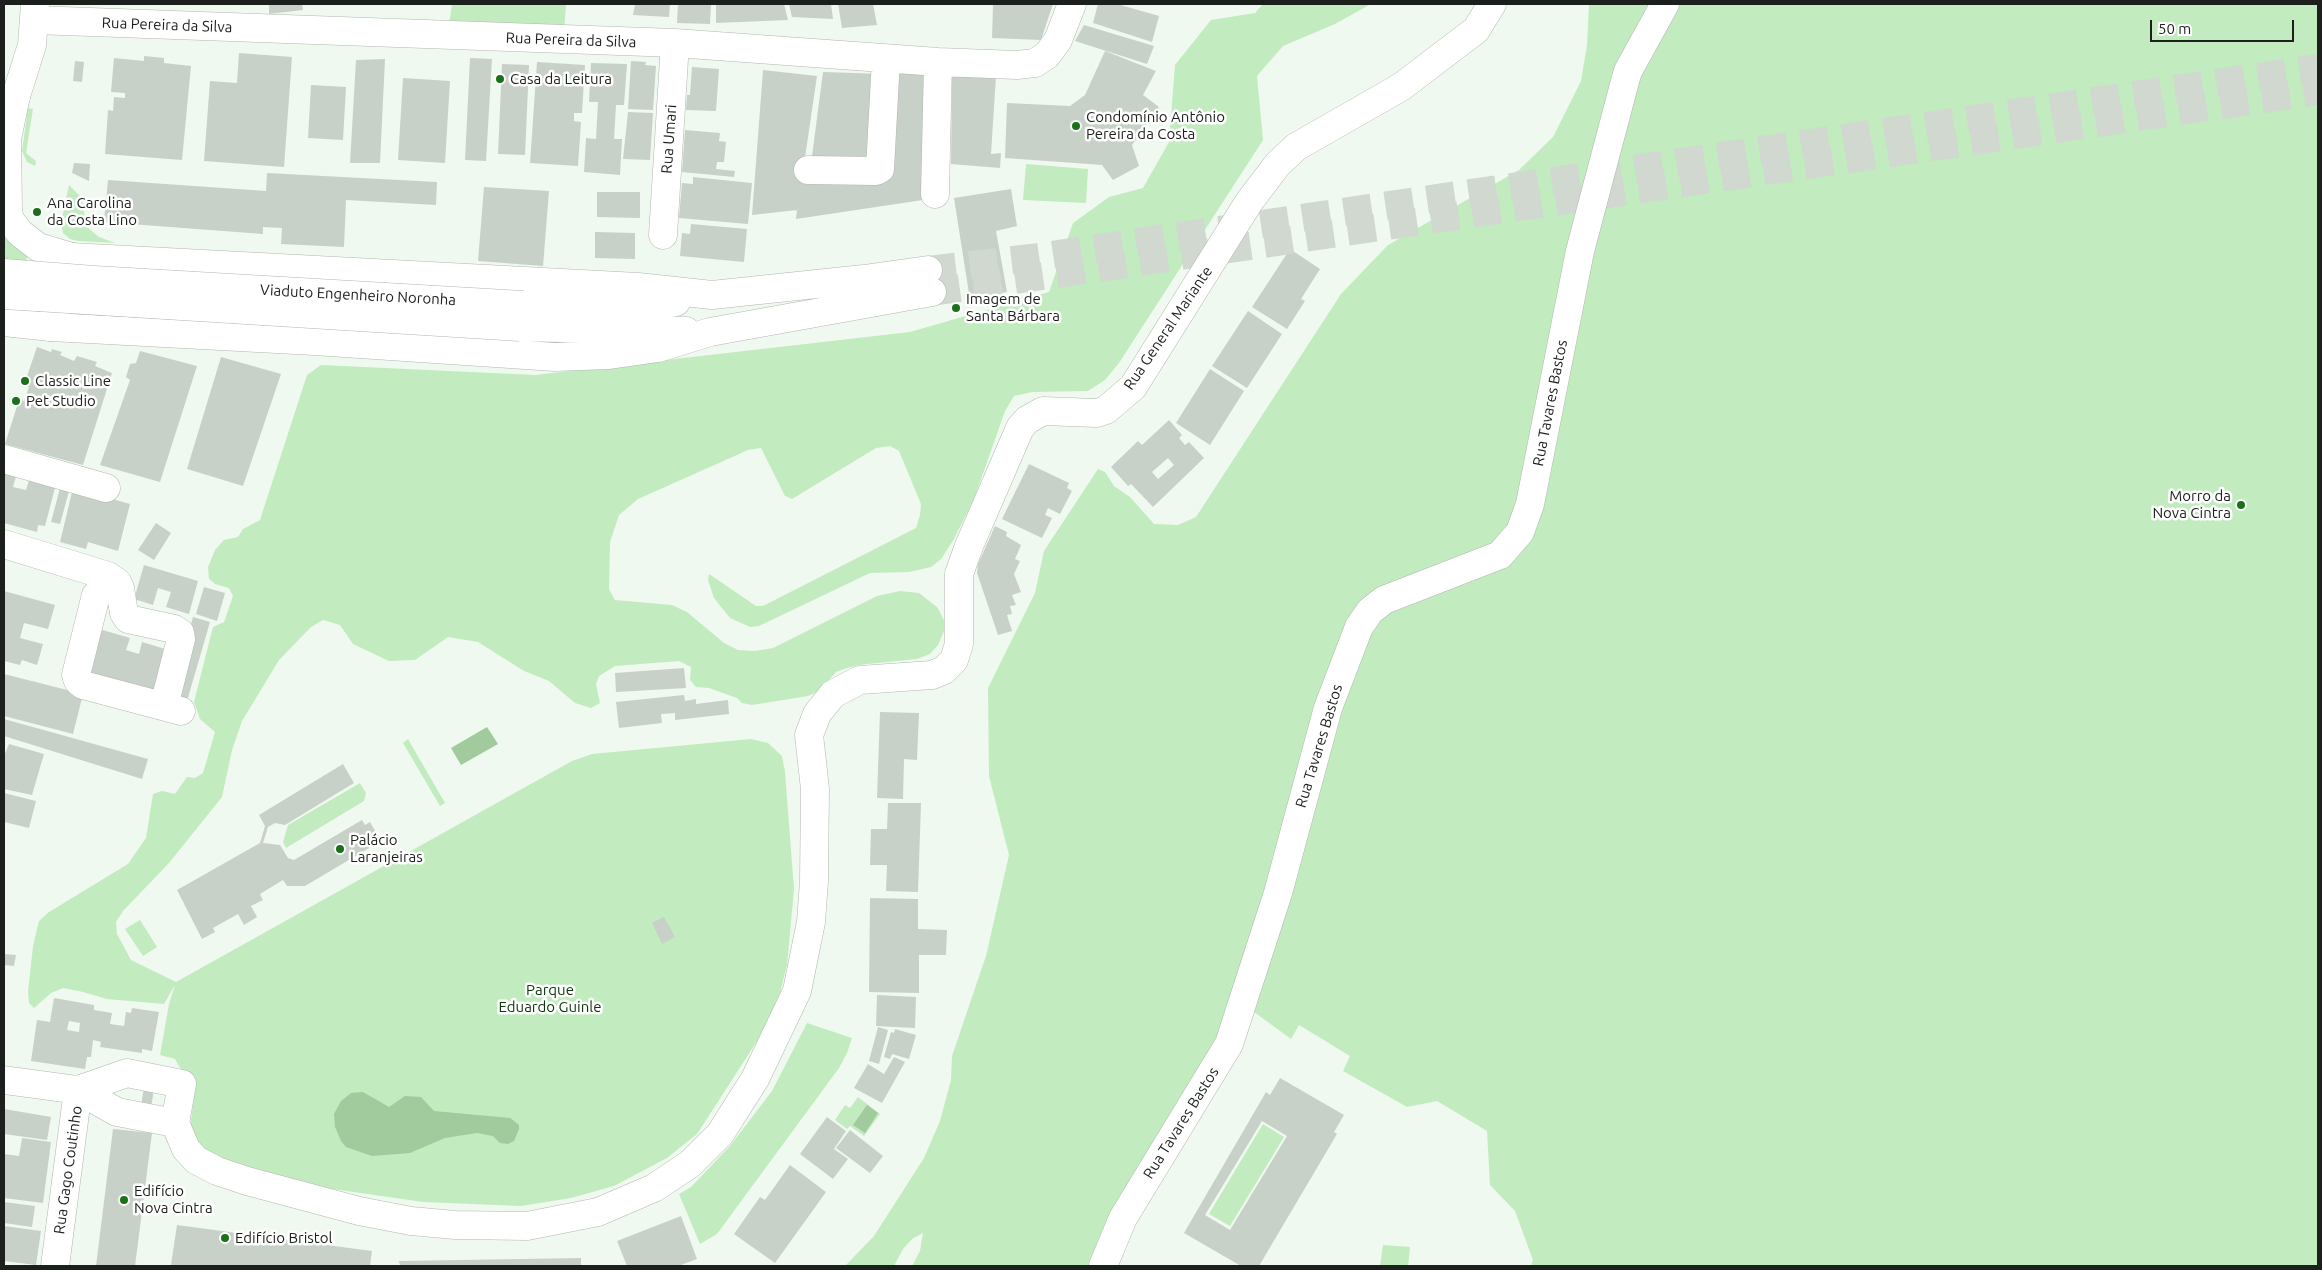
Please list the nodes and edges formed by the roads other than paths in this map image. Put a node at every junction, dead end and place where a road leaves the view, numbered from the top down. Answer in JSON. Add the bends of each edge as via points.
{"nodes":[{"id":1,"x":1072,"y":4,"type":"edge"},
{"id":2,"x":1492,"y":4,"type":"edge"},
{"id":3,"x":1665,"y":4,"type":"edge"},
{"id":4,"x":35,"y":12,"type":"edge"},
{"id":5,"x":675,"y":43,"type":"junction"},
{"id":6,"x":886,"y":59,"type":"junction"},
{"id":7,"x":938,"y":62,"type":"junction"},
{"id":8,"x":16,"y":96,"type":"junction"},
{"id":9,"x":4,"y":120,"type":"edge"},
{"id":10,"x":808,"y":170,"type":"dead end"},
{"id":11,"x":935,"y":194,"type":"dead end"},
{"id":12,"x":663,"y":235,"type":"dead end"},
{"id":13,"x":71,"y":257,"type":"junction"},
{"id":14,"x":4,"y":273,"type":"edge"},
{"id":15,"x":4,"y":295,"type":"edge"},
{"id":16,"x":712,"y":295,"type":"junction"},
{"id":17,"x":521,"y":316,"type":"junction"},
{"id":18,"x":4,"y":322,"type":"edge"},
{"id":19,"x":51,"y":326,"type":"junction"},
{"id":20,"x":710,"y":332,"type":"junction"},
{"id":21,"x":4,"y":459,"type":"edge"},
{"id":22,"x":106,"y":488,"type":"dead end"},
{"id":23,"x":4,"y":544,"type":"edge"},
{"id":24,"x":96,"y":595,"type":"dead end"},
{"id":25,"x":4,"y":1080,"type":"edge"},
{"id":26,"x":78,"y":1090,"type":"junction"},
{"id":27,"x":175,"y":1123,"type":"junction"},
{"id":28,"x":55,"y":1266,"type":"edge"},
{"id":29,"x":1103,"y":1266,"type":"edge"}],
"edges":[{"from":1,"to":7,"type":"street","name":"Rua Pereira da Silva","via":[[1058,40],[1047,55],[1035,63]]},
{"from":2,"to":27,"type":"street","name":"Rua General Mariante","via":[[1476,30],[1401,87],[1296,147],[1277,165],[1249,202],[1133,387],[1106,410],[1097,413],[1043,411],[1026,420],[968,546],[959,574],[959,644],[954,660],[944,670],[932,675],[860,680],[833,694],[817,714],[809,735],[815,789],[814,881],[797,991],[756,1079],[720,1134],[690,1164],[654,1188],[598,1212],[527,1226],[411,1221],[359,1211],[217,1171],[196,1160],[186,1149]]},
{"from":3,"to":29,"type":"street","name":"Rua Tavares Bastos","via":[[1628,71],[1624,85],[1580,251],[1530,504],[1520,532],[1500,555],[1384,600],[1370,611],[1359,627],[1328,708],[1278,893],[1229,1044],[1123,1218]]},
{"from":4,"to":5,"type":"street","name":"Rua Pereira da Silva"},
{"from":4,"to":8,"type":"street","via":[[32,45]]},
{"from":5,"to":6,"type":"street","name":"Rua Pereira da Silva"},
{"from":5,"to":12,"type":"street","name":"Rua Umari"},
{"from":6,"to":7,"type":"street","name":"Rua Pereira da Silva"},
{"from":6,"to":10,"type":"street","via":[[880,169]]},
{"from":7,"to":11,"type":"street"},
{"from":8,"to":9,"type":"street"},
{"from":8,"to":13,"type":"street","via":[[7,139],[10,220],[20,234],[38,247]]},
{"from":13,"to":16,"type":"street","via":[[638,288]]},
{"from":13,"to":19,"type":"street"},
{"from":14,"to":17,"type":"street","name":"Viaduto Engenheiro Noronha","bridge":true},
{"from":15,"to":17,"type":"street","name":"Viaduto Engenheiro Noronha","bridge":true},
{"from":16,"to":17,"type":"street","name":"Viaduto Engenheiro Noronha","via":[[664,305]]},
{"from":16,"to":20,"type":"street","via":[[864,279],[930,281]]},
{"from":17,"to":20,"type":"street","name":"Viaduto Engenheiro Noronha"},
{"from":18,"to":19,"type":"street"},
{"from":19,"to":20,"type":"street","via":[[555,357],[609,355],[658,348]]},
{"from":21,"to":22,"type":"street"},
{"from":23,"to":24,"type":"street","via":[[108,576],[120,588],[128,619],[180,633],[172,708],[78,681],[76,674]]},
{"from":25,"to":26,"type":"street","name":"Rua Gago Coutinho"},
{"from":26,"to":27,"type":"street","via":[[117,1112]]},
{"from":26,"to":27,"type":"street","via":[[127,1074],[182,1084]]},
{"from":26,"to":28,"type":"street","name":"Rua Gago Coutinho"}]}
